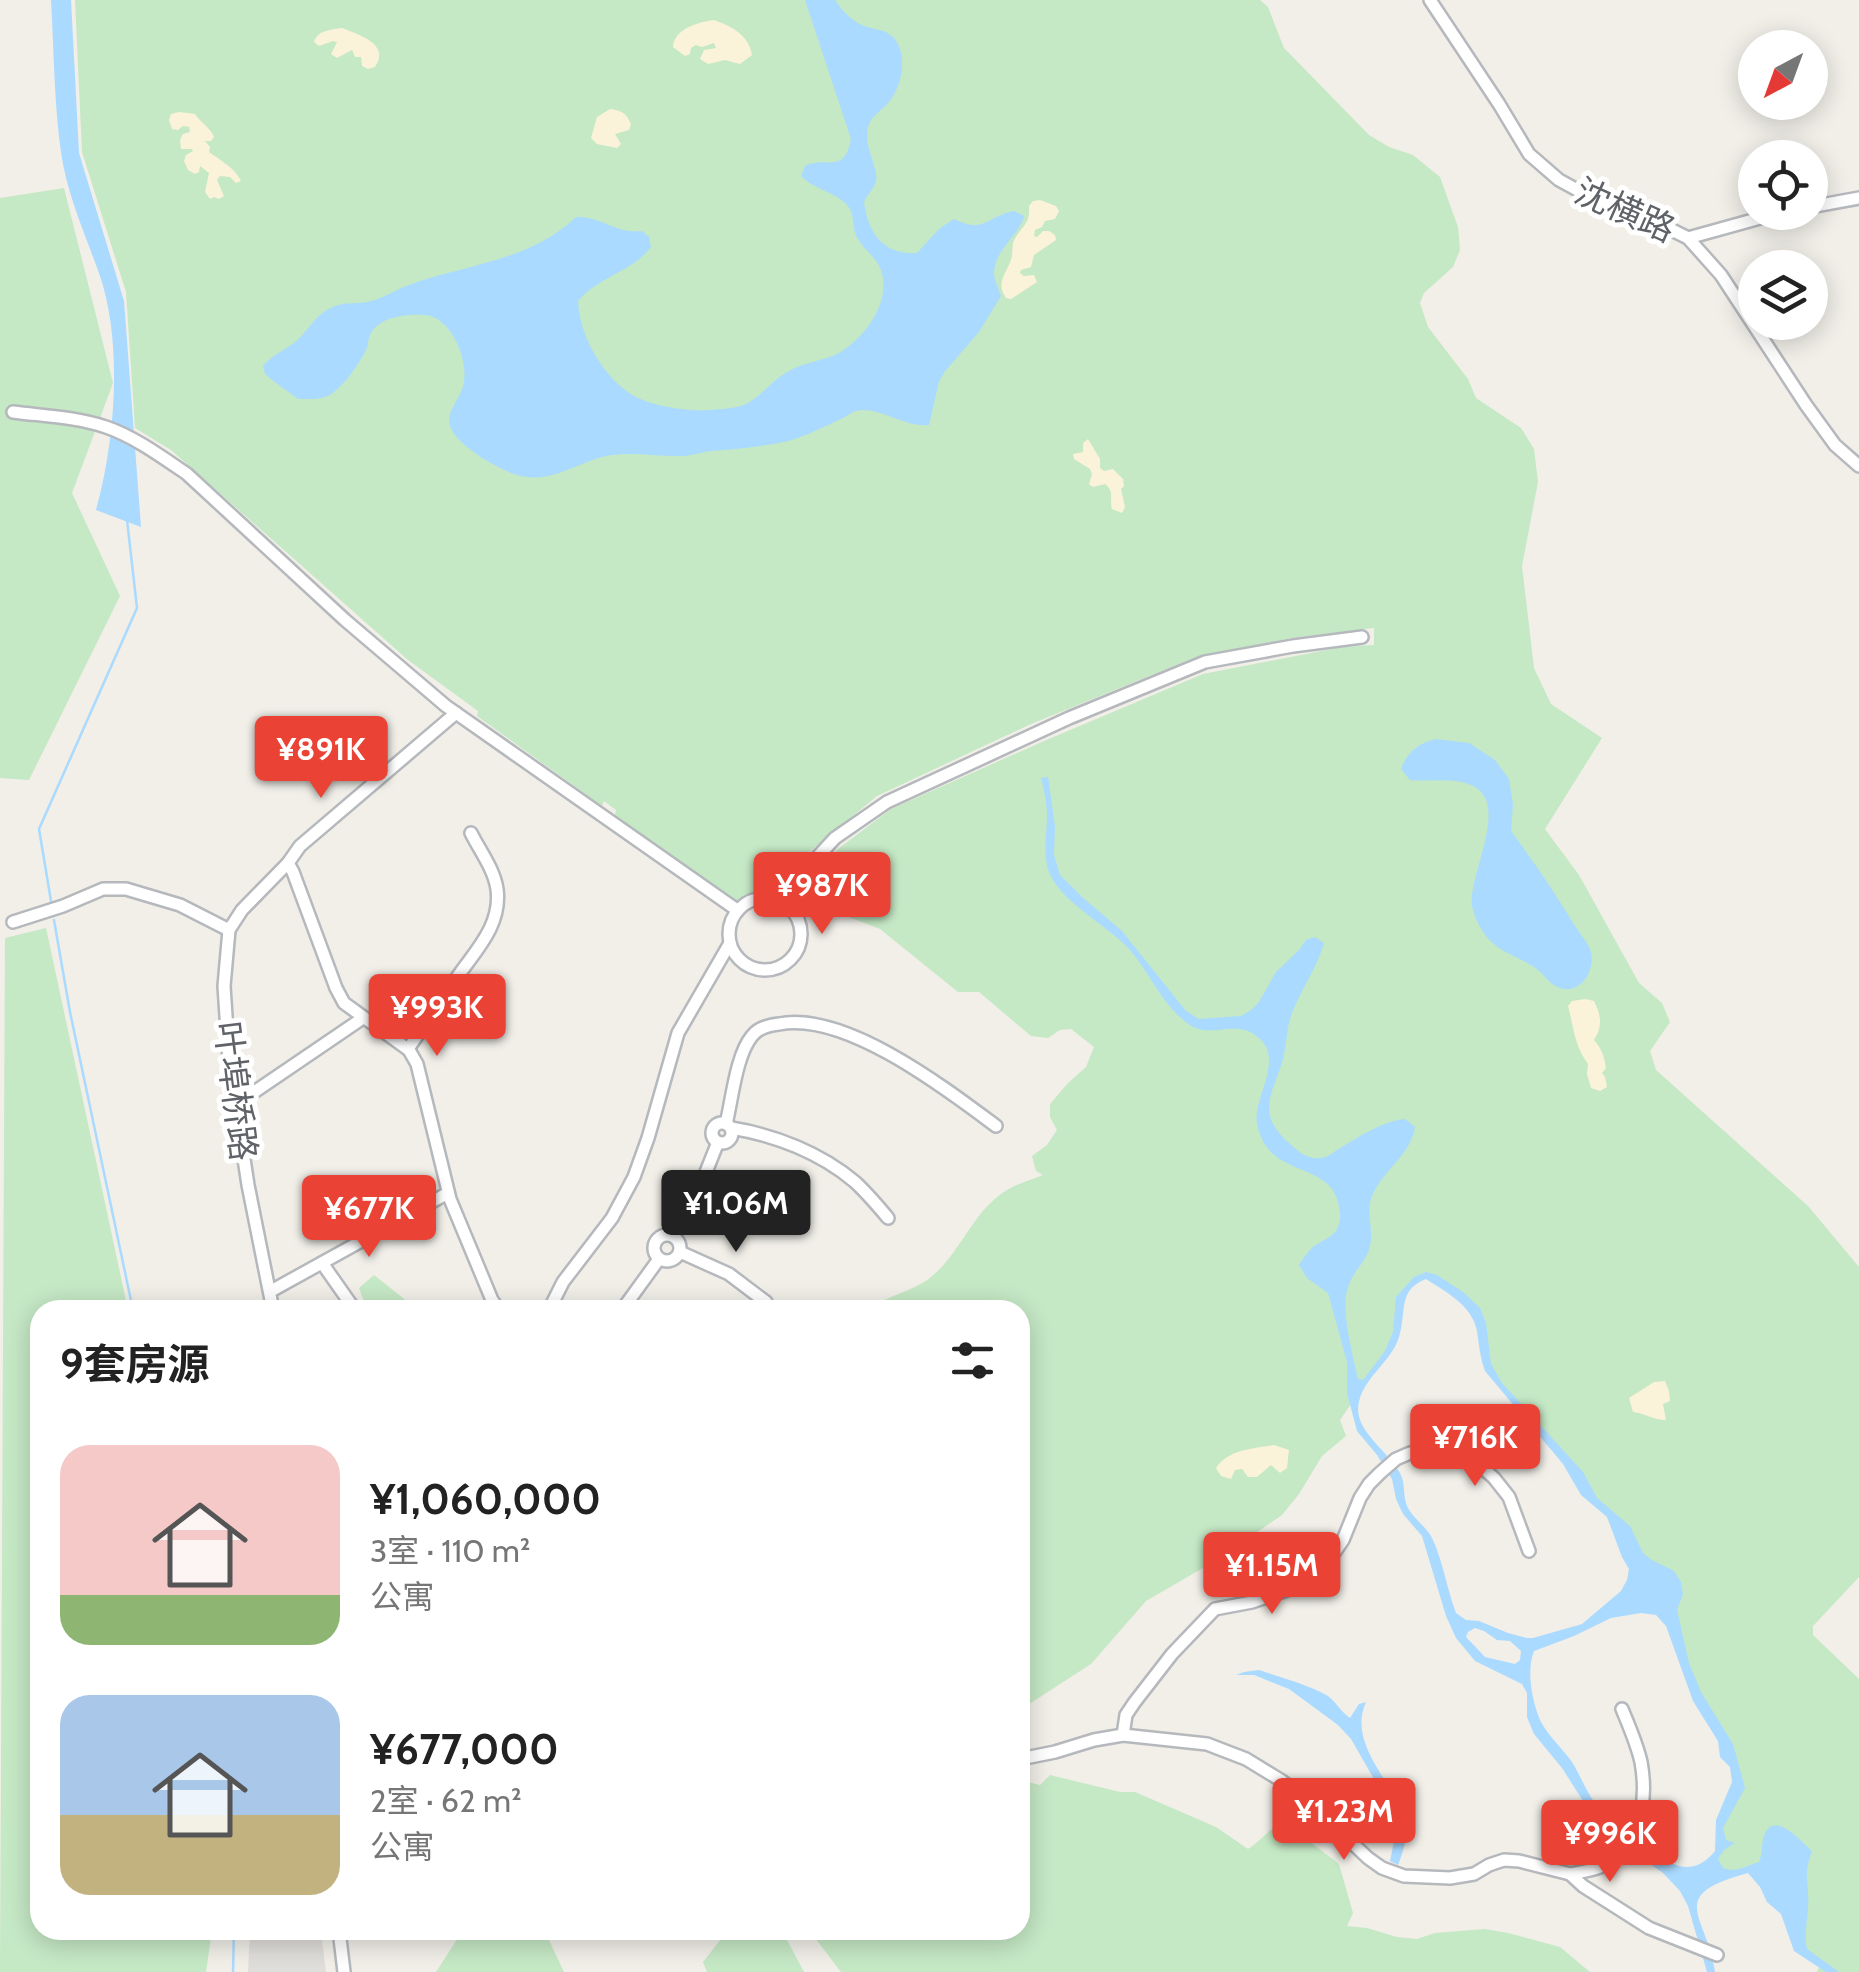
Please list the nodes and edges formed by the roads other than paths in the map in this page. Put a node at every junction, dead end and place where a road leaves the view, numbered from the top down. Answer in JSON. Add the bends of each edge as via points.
{"nodes":[{"id":1,"x":1430,"y":0,"type":"edge"},
{"id":2,"x":1859,"y":198,"type":"edge"},
{"id":3,"x":1828,"y":204,"type":"edge"},
{"id":4,"x":1738,"y":224,"type":"edge"},
{"id":5,"x":1688,"y":238,"type":"junction"},
{"id":6,"x":13,"y":412,"type":"dead end"},
{"id":7,"x":1859,"y":466,"type":"edge"},
{"id":8,"x":1362,"y":637,"type":"dead end"},
{"id":9,"x":456,"y":714,"type":"junction"},
{"id":10,"x":470,"y":834,"type":"dead end"},
{"id":11,"x":288,"y":863,"type":"junction"},
{"id":12,"x":782,"y":901,"type":"junction"},
{"id":13,"x":737,"y":910,"type":"junction"},
{"id":14,"x":13,"y":922,"type":"dead end"},
{"id":15,"x":229,"y":930,"type":"junction"},
{"id":16,"x":730,"y":944,"type":"junction"},
{"id":17,"x":363,"y":1018,"type":"junction"},
{"id":18,"x":408,"y":1050,"type":"junction"},
{"id":19,"x":236,"y":1106,"type":"junction"},
{"id":20,"x":728,"y":1126,"type":"junction"},
{"id":21,"x":996,"y":1126,"type":"dead end"},
{"id":22,"x":448,"y":1194,"type":"junction"},
{"id":23,"x":888,"y":1218,"type":"dead end"},
{"id":24,"x":674,"y":1236,"type":"junction"},
{"id":25,"x":680,"y":1252,"type":"junction"},
{"id":26,"x":658,"y":1259,"type":"junction"},
{"id":27,"x":322,"y":1262,"type":"junction"},
{"id":28,"x":270,"y":1291,"type":"junction"},
{"id":29,"x":271,"y":1300,"type":"edge"},
{"id":30,"x":348,"y":1300,"type":"edge"},
{"id":31,"x":491,"y":1300,"type":"edge"},
{"id":32,"x":554,"y":1300,"type":"edge"},
{"id":33,"x":629,"y":1300,"type":"edge"},
{"id":34,"x":763,"y":1300,"type":"edge"},
{"id":35,"x":1529,"y":1551,"type":"dead end"},
{"id":36,"x":1622,"y":1709,"type":"dead end"},
{"id":37,"x":1124,"y":1735,"type":"junction"},
{"id":38,"x":1030,"y":1757,"type":"edge"},
{"id":39,"x":1570,"y":1874,"type":"junction"},
{"id":40,"x":339,"y":1940,"type":"edge"},
{"id":41,"x":1717,"y":1955,"type":"dead end"},
{"id":42,"x":344,"y":1972,"type":"edge"}],
"edges":[{"from":1,"to":5,"type":"street","name":"沈横路","via":[[1529,154],[1592,198]]},
{"from":2,"to":3,"type":"street"},
{"from":4,"to":5,"type":"street"},
{"from":5,"to":7,"type":"street","name":"沈横路","via":[[1721,275],[1806,406]]},
{"from":6,"to":9,"type":"street","via":[[107,427],[187,474]]},
{"from":8,"to":12,"type":"street","via":[[1205,662],[1069,718],[887,802],[836,838]]},
{"from":9,"to":11,"type":"street"},
{"from":9,"to":13,"type":"street"},
{"from":10,"to":18,"type":"street","via":[[494,876],[497,906],[480,948]]},
{"from":11,"to":15,"type":"street"},
{"from":11,"to":17,"type":"street","via":[[336,988]]},
{"from":12,"to":13,"type":"street","via":[[758,898]]},
{"from":12,"to":16,"type":"street","via":[[802,931],[787,963],[753,968]]},
{"from":13,"to":16,"type":"street"},
{"from":14,"to":15,"type":"street","via":[[103,889],[126,888]]},
{"from":15,"to":19,"type":"street","name":"叶埠桥路","via":[[224,986]]},
{"from":16,"to":32,"type":"street","via":[[678,1033],[634,1177]]},
{"from":17,"to":18,"type":"street"},
{"from":17,"to":19,"type":"street"},
{"from":18,"to":22,"type":"street"},
{"from":19,"to":28,"type":"street","name":"叶埠桥路"},
{"from":20,"to":21,"type":"street","via":[[747,1044],[753,1034],[783,1022],[859,1039]]},
{"from":20,"to":23,"type":"street","via":[[828,1162]]},
{"from":20,"to":24,"type":"street","via":[[713,1130],[718,1142]]},
{"from":22,"to":27,"type":"street"},
{"from":22,"to":31,"type":"street"},
{"from":24,"to":25,"type":"street"},
{"from":24,"to":26,"type":"street","via":[[657,1239]]},
{"from":25,"to":26,"type":"street","via":[[671,1261]]},
{"from":25,"to":34,"type":"street","via":[[729,1274]]},
{"from":26,"to":33,"type":"street"},
{"from":27,"to":28,"type":"street"},
{"from":27,"to":30,"type":"street"},
{"from":28,"to":29,"type":"street","name":"叶埠桥路"},
{"from":35,"to":37,"type":"street","via":[[1509,1497],[1467,1454],[1436,1447],[1410,1453],[1369,1484],[1334,1554],[1294,1578],[1290,1588],[1215,1608],[1202,1620],[1134,1703]]},
{"from":36,"to":39,"type":"street","via":[[1641,1762],[1642,1812],[1614,1860]]},
{"from":37,"to":38,"type":"street"},
{"from":37,"to":39,"type":"street","via":[[1207,1744],[1246,1759],[1314,1806],[1368,1858],[1404,1876],[1450,1878],[1504,1860]]},
{"from":39,"to":41,"type":"street","via":[[1649,1928]]},
{"from":40,"to":42,"type":"street"}]}
